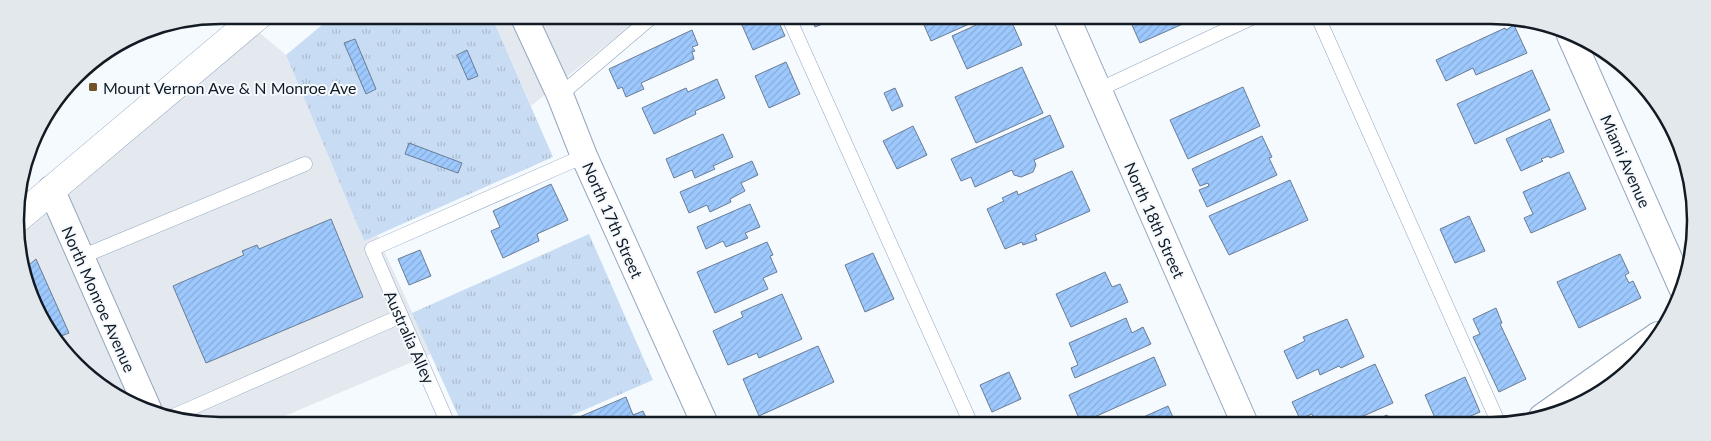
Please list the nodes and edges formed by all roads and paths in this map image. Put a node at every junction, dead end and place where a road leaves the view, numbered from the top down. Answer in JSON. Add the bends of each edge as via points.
{"nodes":[{"id":1,"x":248,"y":24,"type":"edge"},
{"id":2,"x":530,"y":24,"type":"edge"},
{"id":3,"x":644,"y":24,"type":"edge"},
{"id":4,"x":792,"y":24,"type":"edge"},
{"id":5,"x":1069,"y":24,"type":"edge"},
{"id":6,"x":1239,"y":24,"type":"edge"},
{"id":7,"x":1322,"y":24,"type":"edge"},
{"id":8,"x":1573,"y":42,"type":"edge"},
{"id":9,"x":1098,"y":90,"type":"junction"},
{"id":10,"x":560,"y":95,"type":"junction"},
{"id":11,"x":584,"y":156,"type":"junction"},
{"id":12,"x":305,"y":164,"type":"dead end"},
{"id":13,"x":51,"y":189,"type":"junction"},
{"id":14,"x":24,"y":213,"type":"edge"},
{"id":15,"x":81,"y":257,"type":"junction"},
{"id":16,"x":1678,"y":280,"type":"edge"},
{"id":17,"x":401,"y":316,"type":"junction"},
{"id":18,"x":1640,"y":348,"type":"edge"},
{"id":19,"x":145,"y":402,"type":"edge"},
{"id":20,"x":1559,"y":405,"type":"edge"},
{"id":21,"x":181,"y":413,"type":"edge"},
{"id":22,"x":445,"y":417,"type":"edge"},
{"id":23,"x":701,"y":417,"type":"edge"},
{"id":24,"x":968,"y":417,"type":"edge"},
{"id":25,"x":1242,"y":417,"type":"edge"},
{"id":26,"x":1495,"y":417,"type":"edge"}],
"edges":[{"from":1,"to":13,"type":"street"},
{"from":2,"to":10,"type":"street","name":"North 17th Street"},
{"from":3,"to":10,"type":"lane"},
{"from":4,"to":24,"type":"lane"},
{"from":5,"to":9,"type":"street","name":"North 18th Street"},
{"from":6,"to":9,"type":"lane"},
{"from":7,"to":26,"type":"lane"},
{"from":8,"to":16,"type":"street","name":"Miami Avenue"},
{"from":9,"to":25,"type":"street","name":"North 18th Street"},
{"from":10,"to":11,"type":"street","name":"North 17th Street"},
{"from":11,"to":17,"type":"lane","name":"Australia Alley","via":[[372,249]]},
{"from":11,"to":23,"type":"street","name":"North 17th Street"},
{"from":12,"to":15,"type":"lane"},
{"from":13,"to":14,"type":"street"},
{"from":13,"to":15,"type":"street","name":"North Monroe Avenue"},
{"from":15,"to":19,"type":"street","name":"North Monroe Avenue"},
{"from":17,"to":21,"type":"lane"},
{"from":17,"to":22,"type":"lane","name":"Australia Alley"},
{"from":18,"to":20,"type":"street"}]}
